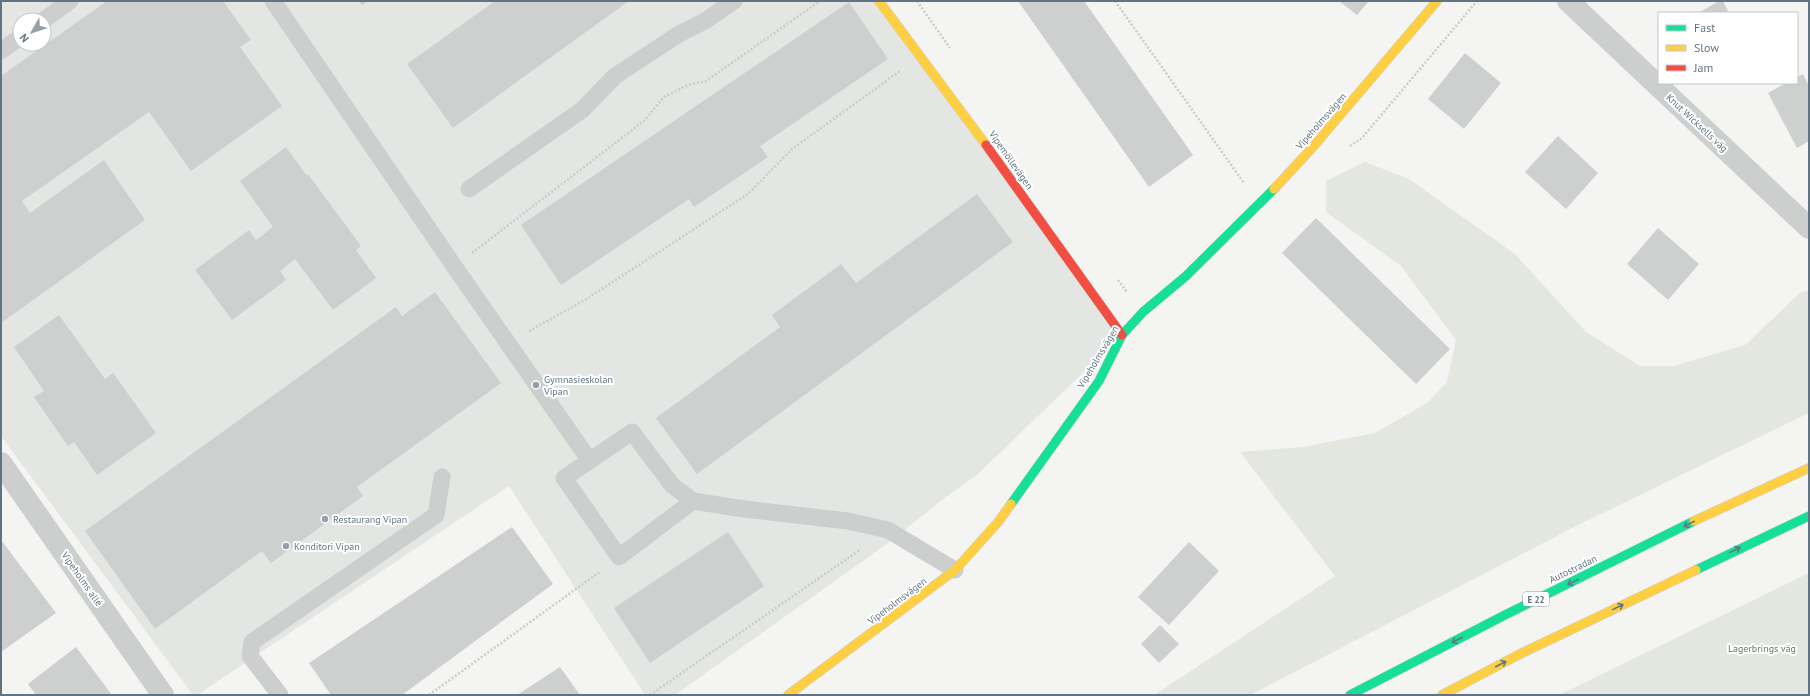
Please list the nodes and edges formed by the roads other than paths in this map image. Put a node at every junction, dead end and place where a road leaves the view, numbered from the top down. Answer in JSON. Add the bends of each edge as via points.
{"nodes":[{"id":1,"x":70,"y":1,"type":"edge"},
{"id":2,"x":273,"y":1,"type":"edge"},
{"id":3,"x":734,"y":1,"type":"edge"},
{"id":4,"x":880,"y":1,"type":"edge"},
{"id":5,"x":1568,"y":1,"type":"edge"},
{"id":6,"x":1429,"y":4,"type":"edge"},
{"id":7,"x":52,"y":14,"type":"edge"},
{"id":8,"x":12,"y":43,"type":"edge"},
{"id":9,"x":1,"y":51,"type":"edge"},
{"id":10,"x":469,"y":189,"type":"dead end"},
{"id":11,"x":1809,"y":228,"type":"edge"},
{"id":12,"x":1122,"y":335,"type":"junction"},
{"id":13,"x":1809,"y":459,"type":"edge"},
{"id":14,"x":590,"y":461,"type":"junction"},
{"id":15,"x":1,"y":463,"type":"edge"},
{"id":16,"x":1809,"y":468,"type":"edge"},
{"id":17,"x":442,"y":477,"type":"dead end"},
{"id":18,"x":693,"y":501,"type":"junction"},
{"id":19,"x":1724,"y":506,"type":"junction"},
{"id":20,"x":1809,"y":516,"type":"edge"},
{"id":21,"x":955,"y":570,"type":"junction"},
{"id":22,"x":163,"y":695,"type":"edge"},
{"id":23,"x":280,"y":695,"type":"edge"},
{"id":24,"x":788,"y":695,"type":"edge"},
{"id":25,"x":1350,"y":695,"type":"edge"},
{"id":26,"x":1442,"y":695,"type":"edge"}],
"edges":[{"from":1,"to":7,"type":"lane"},
{"from":2,"to":14,"type":"lane"},
{"from":3,"to":10,"type":"lane","via":[[615,76],[582,110]]},
{"from":4,"to":12,"type":"main road","name":"Vipemöllevägen","via":[[963,112]]},
{"from":5,"to":11,"type":"street","name":"Knut Wicksells väg"},
{"from":6,"to":12,"type":"main road","name":"Vipeholmsvägen","via":[[1312,148],[1259,205],[1186,276],[1143,312]]},
{"from":8,"to":9,"type":"lane"},
{"from":12,"to":21,"type":"main road","name":"Vipeholmsvägen","via":[[1099,381],[999,521]]},
{"from":13,"to":19,"type":"main road"},
{"from":14,"to":18,"type":"lane","via":[[632,432],[672,485]]},
{"from":14,"to":18,"type":"lane","via":[[564,478],[619,557]]},
{"from":15,"to":22,"type":"street","name":"Vipeholms allé"},
{"from":16,"to":19,"type":"main road","name":"Autostradan","number":"E 22"},
{"from":17,"to":23,"type":"lane","via":[[436,515],[252,642],[250,656]]},
{"from":18,"to":21,"type":"lane","via":[[848,521],[888,530]]},
{"from":19,"to":25,"type":"main road","name":"Autostradan","number":"E 22","one_way":true},
{"from":26,"to":20,"type":"main road","one_way":true,"via":[[1520,654]]},
{"from":21,"to":24,"type":"main road","name":"Vipeholmsvägen"}]}
